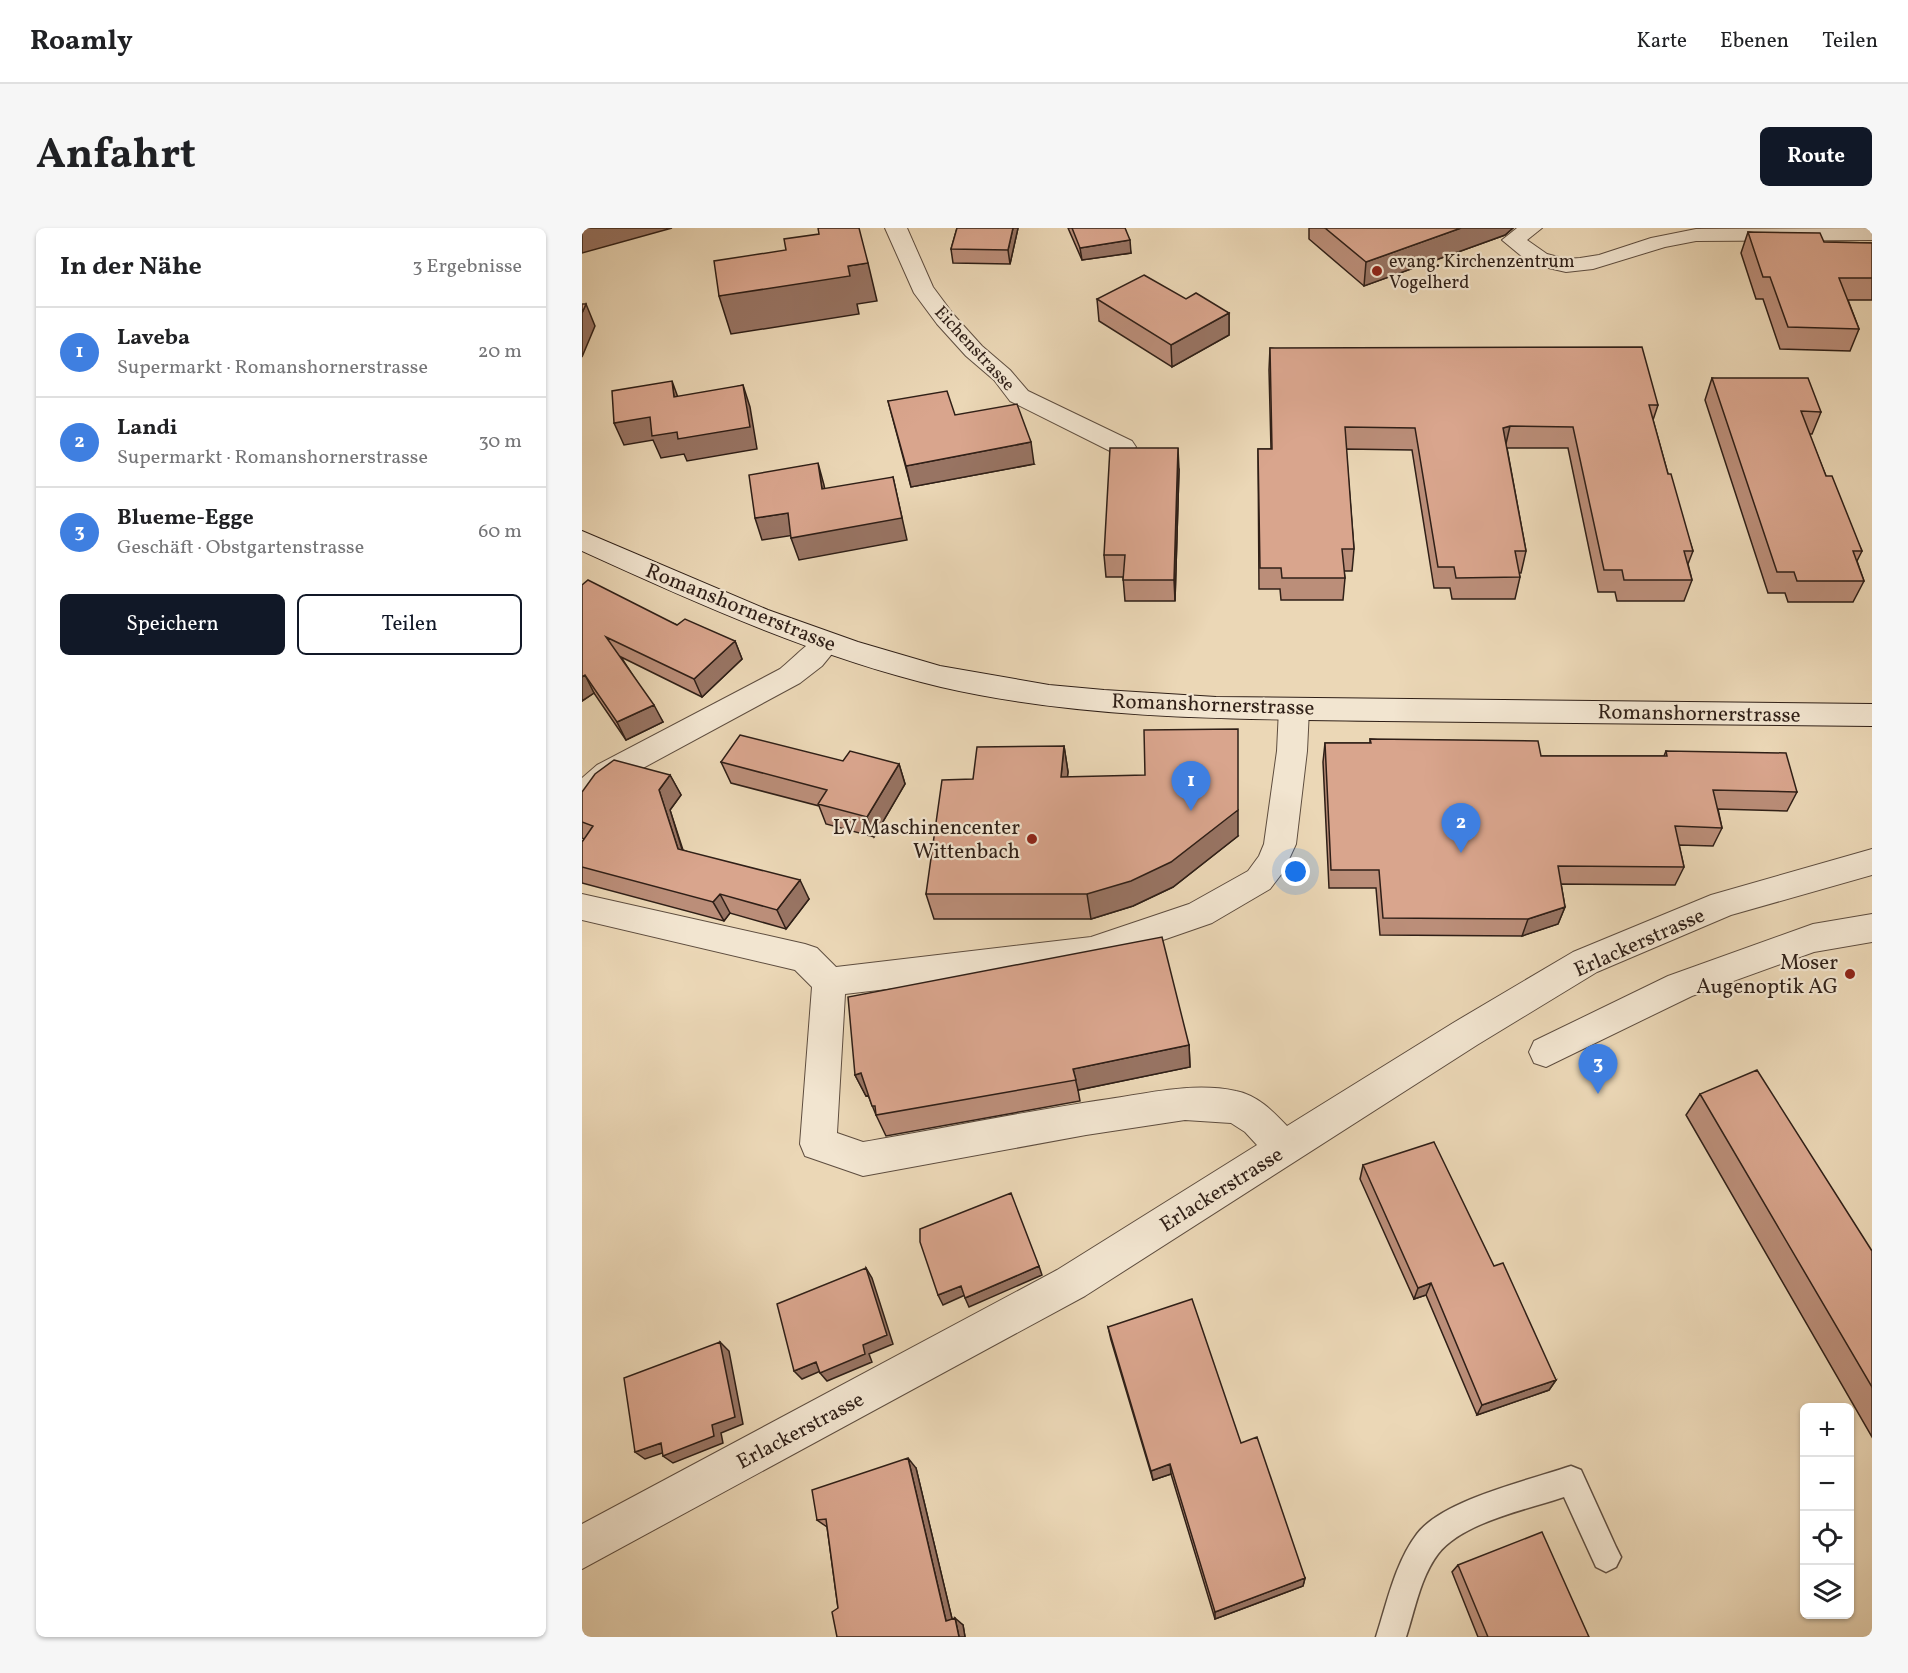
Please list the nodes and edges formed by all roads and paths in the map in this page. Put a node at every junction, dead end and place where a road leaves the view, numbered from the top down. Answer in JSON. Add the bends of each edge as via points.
{"nodes":[{"id":1,"x":896,"y":228,"type":"edge"},
{"id":2,"x":1531,"y":228,"type":"edge"},
{"id":3,"x":1872,"y":234,"type":"edge"},
{"id":4,"x":1123,"y":447,"type":"edge"},
{"id":5,"x":582,"y":540,"type":"edge"},
{"id":6,"x":826,"y":644,"type":"junction"},
{"id":7,"x":1294,"y":709,"type":"junction"},
{"id":8,"x":1872,"y":715,"type":"edge"},
{"id":9,"x":582,"y":796,"type":"edge"},
{"id":10,"x":1872,"y":862,"type":"edge"},
{"id":11,"x":582,"y":907,"type":"edge"},
{"id":12,"x":1872,"y":928,"type":"edge"},
{"id":13,"x":829,"y":982,"type":"junction"},
{"id":14,"x":1546,"y":1052,"type":"dead end"},
{"id":15,"x":1284,"y":1149,"type":"junction"},
{"id":16,"x":582,"y":1547,"type":"edge"},
{"id":17,"x":1606,"y":1557,"type":"dead end"},
{"id":18,"x":1390,"y":1637,"type":"edge"}],
"edges":[{"from":1,"to":4,"type":"street","name":"Eichenstrasse","via":[[922,288],[939,312],[1018,396]]},
{"from":2,"to":3,"type":"street","via":[[1513,240],[1538,259],[1572,265],[1696,235]]},
{"from":5,"to":6,"type":"street","name":"Romanshornerstrasse"},
{"from":6,"to":7,"type":"street","name":"Romanshornerstrasse","via":[[943,677],[1046,694],[1160,705]]},
{"from":6,"to":9,"type":"street","via":[[789,676],[608,773]]},
{"from":7,"to":8,"type":"street","name":"Romanshornerstrasse"},
{"from":7,"to":13,"type":"street","via":[[1280,844],[1259,880],[1200,914],[1090,951]]},
{"from":10,"to":15,"type":"street","name":"Erlackerstrasse","via":[[1723,904],[1586,962]]},
{"from":11,"to":13,"type":"street","via":[[805,958]]},
{"from":12,"to":14,"type":"street","via":[[1813,938],[1680,986]]},
{"from":13,"to":15,"type":"street","via":[[818,1144],[863,1159],[1185,1104],[1236,1107],[1258,1119]]},
{"from":15,"to":16,"type":"street","name":"Erlackerstrasse","via":[[1071,1283]]},
{"from":17,"to":18,"type":"lane","via":[[1571,1480],[1454,1522],[1429,1541]]}]}
